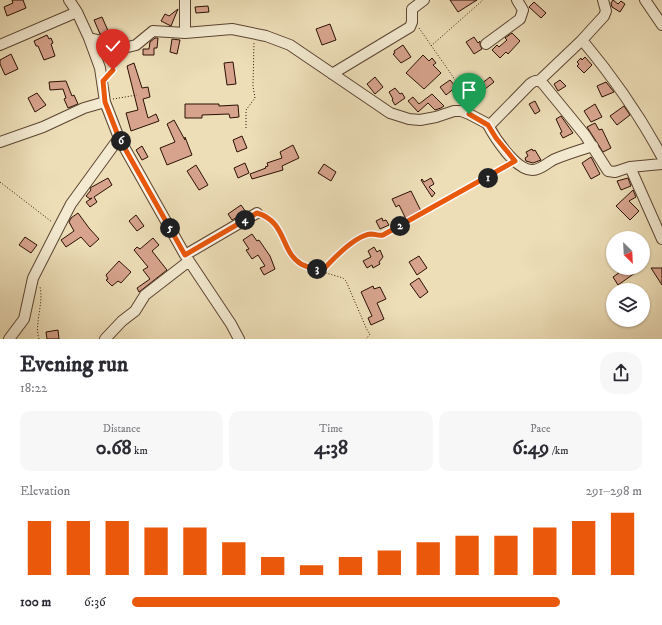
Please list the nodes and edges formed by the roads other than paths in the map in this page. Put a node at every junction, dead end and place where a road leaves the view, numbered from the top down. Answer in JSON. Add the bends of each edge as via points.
{"nodes":[{"id":1,"x":69,"y":0,"type":"edge"},
{"id":2,"x":185,"y":0,"type":"edge"},
{"id":3,"x":424,"y":0,"type":"edge"},
{"id":4,"x":517,"y":0,"type":"edge"},
{"id":5,"x":603,"y":0,"type":"edge"},
{"id":6,"x":645,"y":0,"type":"edge"},
{"id":7,"x":77,"y":12,"type":"junction"},
{"id":8,"x":662,"y":25,"type":"edge"},
{"id":9,"x":185,"y":33,"type":"junction"},
{"id":10,"x":89,"y":38,"type":"junction"},
{"id":11,"x":582,"y":40,"type":"junction"},
{"id":12,"x":486,"y":44,"type":"dead end"},
{"id":13,"x":0,"y":45,"type":"edge"},
{"id":14,"x":332,"y":74,"type":"junction"},
{"id":15,"x":539,"y":81,"type":"junction"},
{"id":16,"x":105,"y":102,"type":"junction"},
{"id":17,"x":488,"y":125,"type":"junction"},
{"id":18,"x":119,"y":138,"type":"junction"},
{"id":19,"x":0,"y":142,"type":"edge"},
{"id":20,"x":593,"y":146,"type":"junction"},
{"id":21,"x":662,"y":157,"type":"edge"},
{"id":22,"x":662,"y":164,"type":"edge"},
{"id":23,"x":630,"y":167,"type":"junction"},
{"id":24,"x":257,"y":213,"type":"road end"},
{"id":25,"x":662,"y":239,"type":"edge"},
{"id":26,"x":187,"y":258,"type":"junction"},
{"id":27,"x":10,"y":339,"type":"edge"},
{"id":28,"x":105,"y":339,"type":"edge"},
{"id":29,"x":239,"y":339,"type":"edge"}],
"edges":[{"from":1,"to":7,"type":"street"},
{"from":2,"to":9,"type":"street"},
{"from":3,"to":14,"type":"street","via":[[412,9],[413,20],[410,27]]},
{"from":4,"to":12,"type":"street","via":[[523,10],[520,19]]},
{"from":5,"to":11,"type":"street","via":[[605,14]]},
{"from":6,"to":8,"type":"street"},
{"from":7,"to":10,"type":"street"},
{"from":7,"to":13,"type":"street"},
{"from":9,"to":10,"type":"street","via":[[153,31],[136,45],[128,47]]},
{"from":9,"to":14,"type":"street","via":[[225,29],[253,33],[290,45]]},
{"from":10,"to":16,"type":"street","via":[[100,68]]},
{"from":11,"to":15,"type":"street"},
{"from":11,"to":21,"type":"street","via":[[623,90]]},
{"from":14,"to":17,"type":"street","via":[[384,110],[403,117],[426,119],[461,111]]},
{"from":15,"to":17,"type":"street","via":[[530,84],[494,123]]},
{"from":15,"to":20,"type":"street"},
{"from":16,"to":18,"type":"street"},
{"from":16,"to":19,"type":"street"},
{"from":17,"to":20,"type":"street","via":[[515,161],[522,167],[533,170]]},
{"from":18,"to":26,"type":"street"},
{"from":18,"to":27,"type":"street","via":[[71,204],[33,278],[24,319]]},
{"from":20,"to":23,"type":"street","via":[[608,171],[615,172]]},
{"from":22,"to":23,"type":"street"},
{"from":23,"to":25,"type":"street"},
{"from":24,"to":26,"type":"street"},
{"from":26,"to":28,"type":"street","via":[[145,295],[135,311]]},
{"from":26,"to":29,"type":"street"}]}
